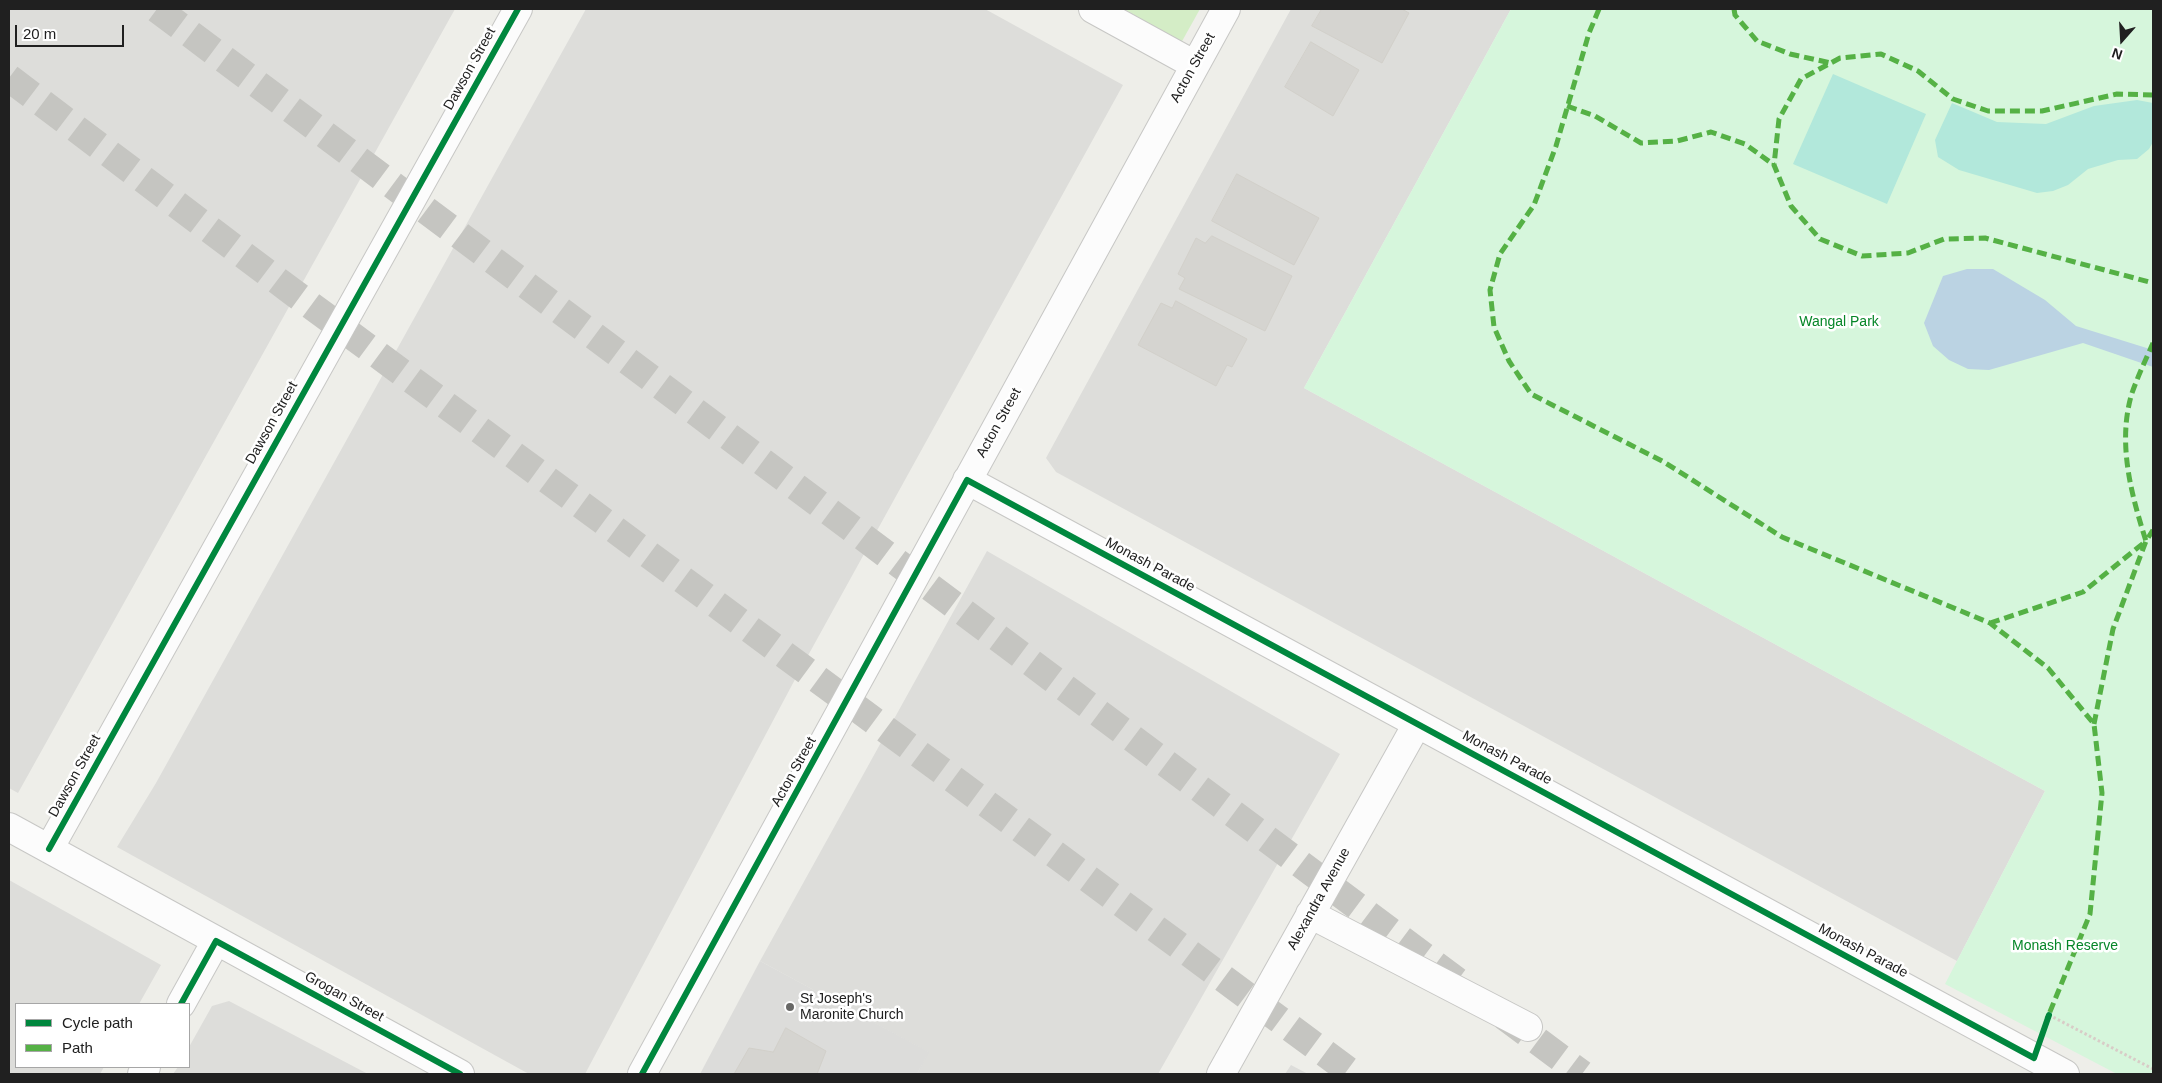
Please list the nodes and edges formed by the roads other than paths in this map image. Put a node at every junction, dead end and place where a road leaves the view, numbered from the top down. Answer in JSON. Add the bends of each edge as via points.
{"nodes":[{"id":1,"x":518,"y":9,"type":"edge"},
{"id":2,"x":1093,"y":9,"type":"edge"},
{"id":3,"x":1226,"y":9,"type":"edge"},
{"id":4,"x":1195,"y":65,"type":"junction"},
{"id":5,"x":967,"y":480,"type":"junction"},
{"id":6,"x":1417,"y":724,"type":"junction"},
{"id":7,"x":9,"y":827,"type":"edge"},
{"id":8,"x":48,"y":849,"type":"junction"},
{"id":9,"x":1310,"y":914,"type":"junction"},
{"id":10,"x":216,"y":941,"type":"junction"},
{"id":11,"x":182,"y":1003,"type":"edge"},
{"id":12,"x":1528,"y":1027,"type":"tunnel mouth"},
{"id":13,"x":2029,"y":1066,"type":"edge"},
{"id":14,"x":460,"y":1074,"type":"edge"},
{"id":15,"x":642,"y":1074,"type":"edge"},
{"id":16,"x":1221,"y":1074,"type":"edge"},
{"id":17,"x":2065,"y":1074,"type":"edge"}],
"edges":[{"from":1,"to":8,"type":"street","name":"Dawson Street"},
{"from":2,"to":4,"type":"street"},
{"from":3,"to":4,"type":"street","name":"Acton Street"},
{"from":4,"to":5,"type":"street","name":"Acton Street"},
{"from":5,"to":6,"type":"street","name":"Monash Parade"},
{"from":5,"to":15,"type":"street","name":"Acton Street"},
{"from":6,"to":9,"type":"street","name":"Alexandra Avenue"},
{"from":6,"to":13,"type":"street","name":"Monash Parade"},
{"from":7,"to":8,"type":"street","name":"Grogan Street"},
{"from":8,"to":10,"type":"street","name":"Grogan Street"},
{"from":9,"to":12,"type":"street"},
{"from":9,"to":16,"type":"street","name":"Alexandra Avenue"},
{"from":10,"to":11,"type":"street"},
{"from":10,"to":14,"type":"street","name":"Grogan Street"},
{"from":13,"to":17,"type":"street","name":"Monash Parade"}]}
